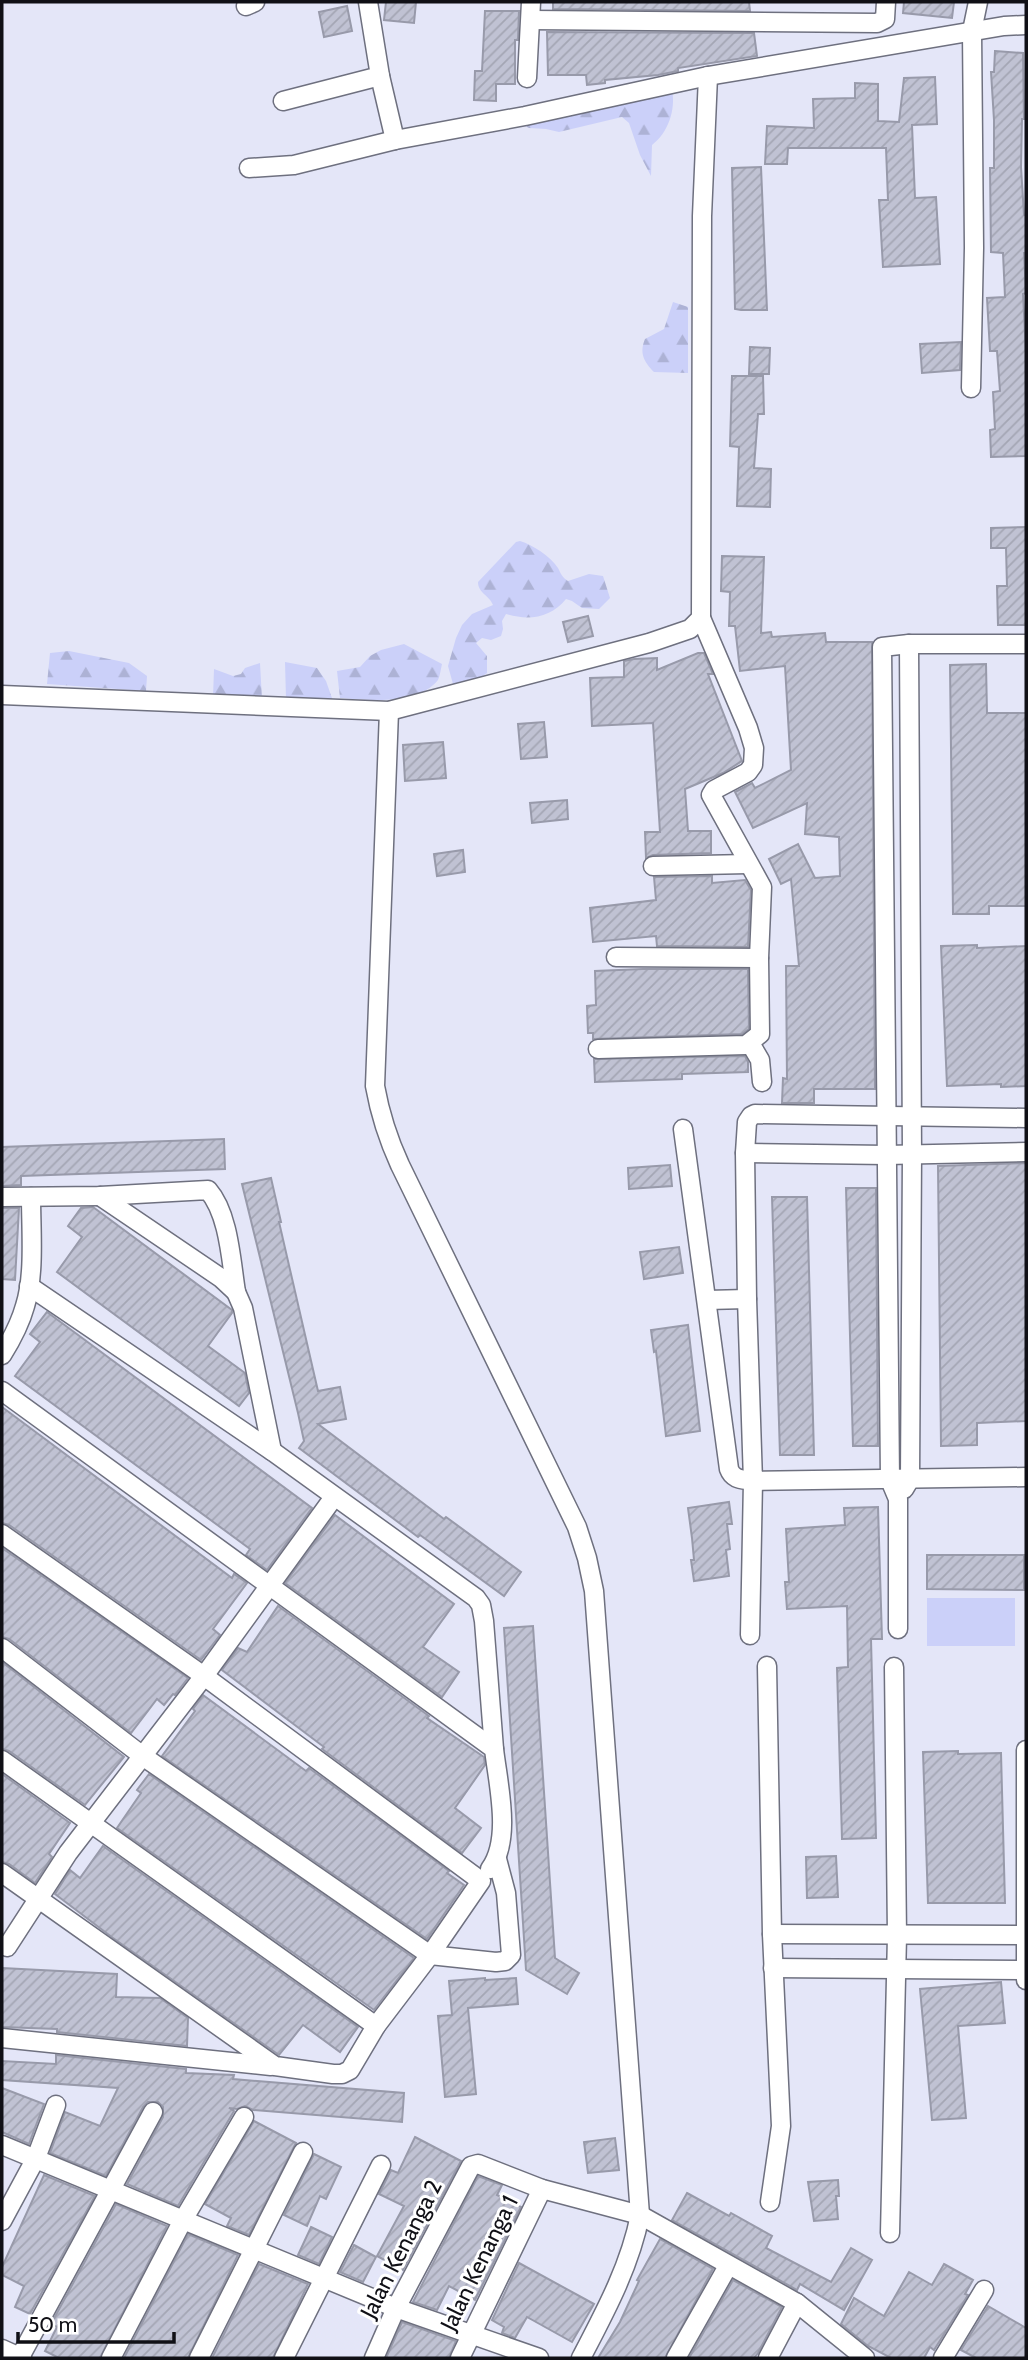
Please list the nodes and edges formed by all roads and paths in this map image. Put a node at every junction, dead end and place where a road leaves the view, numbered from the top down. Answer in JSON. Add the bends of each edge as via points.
{"nodes":[{"id":1,"x":368,"y":2,"type":"edge"},
{"id":2,"x":886,"y":2,"type":"edge"},
{"id":3,"x":978,"y":2,"type":"edge"},
{"id":4,"x":531,"y":11,"type":"edge"},
{"id":5,"x":1026,"y":25,"type":"edge"},
{"id":6,"x":972,"y":32,"type":"junction"},
{"id":7,"x":380,"y":76,"type":"junction"},
{"id":8,"x":708,"y":76,"type":"junction"},
{"id":9,"x":527,"y":78,"type":"dead end"},
{"id":10,"x":283,"y":101,"type":"dead end"},
{"id":11,"x":395,"y":140,"type":"junction"},
{"id":12,"x":249,"y":168,"type":"dead end"},
{"id":13,"x":971,"y":388,"type":"dead end"},
{"id":14,"x":701,"y":618,"type":"junction"},
{"id":15,"x":909,"y":644,"type":"junction"},
{"id":16,"x":1026,"y":644,"type":"edge"},
{"id":17,"x":2,"y":695,"type":"edge"},
{"id":18,"x":389,"y":711,"type":"junction"},
{"id":19,"x":748,"y":864,"type":"junction"},
{"id":20,"x":653,"y":866,"type":"dead end"},
{"id":21,"x":884,"y":898,"type":"junction"},
{"id":22,"x":910,"y":899,"type":"junction"},
{"id":23,"x":616,"y":957,"type":"dead end"},
{"id":24,"x":759,"y":958,"type":"junction"},
{"id":25,"x":750,"y":1043,"type":"junction"},
{"id":26,"x":598,"y":1049,"type":"dead end"},
{"id":27,"x":762,"y":1082,"type":"dead end"},
{"id":28,"x":885,"y":1115,"type":"junction"},
{"id":29,"x":912,"y":1115,"type":"junction"},
{"id":30,"x":1026,"y":1118,"type":"edge"},
{"id":31,"x":683,"y":1129,"type":"dead end"},
{"id":32,"x":1026,"y":1152,"type":"edge"},
{"id":33,"x":746,"y":1153,"type":"junction"},
{"id":34,"x":912,"y":1154,"type":"junction"},
{"id":35,"x":886,"y":1155,"type":"junction"},
{"id":36,"x":100,"y":1196,"type":"junction"},
{"id":37,"x":2,"y":1197,"type":"edge"},
{"id":38,"x":32,"y":1197,"type":"junction"},
{"id":39,"x":29,"y":1286,"type":"junction"},
{"id":40,"x":236,"y":1292,"type":"junction"},
{"id":41,"x":747,"y":1299,"type":"junction"},
{"id":42,"x":707,"y":1300,"type":"junction"},
{"id":43,"x":2,"y":1356,"type":"edge"},
{"id":44,"x":2,"y":1391,"type":"edge"},
{"id":45,"x":272,"y":1451,"type":"junction"},
{"id":46,"x":1026,"y":1477,"type":"edge"},
{"id":47,"x":910,"y":1479,"type":"junction"},
{"id":48,"x":890,"y":1480,"type":"junction"},
{"id":49,"x":753,"y":1481,"type":"junction"},
{"id":50,"x":334,"y":1497,"type":"junction"},
{"id":51,"x":898,"y":1499,"type":"junction"},
{"id":52,"x":2,"y":1534,"type":"edge"},
{"id":53,"x":270,"y":1586,"type":"junction"},
{"id":54,"x":898,"y":1629,"type":"dead end"},
{"id":55,"x":750,"y":1635,"type":"dead end"},
{"id":56,"x":2,"y":1648,"type":"edge"},
{"id":57,"x":767,"y":1666,"type":"dead end"},
{"id":58,"x":894,"y":1667,"type":"dead end"},
{"id":59,"x":204,"y":1676,"type":"junction"},
{"id":60,"x":494,"y":1749,"type":"junction"},
{"id":61,"x":1026,"y":1750,"type":"edge"},
{"id":62,"x":144,"y":1757,"type":"junction"},
{"id":63,"x":2,"y":1760,"type":"edge"},
{"id":64,"x":92,"y":1824,"type":"junction"},
{"id":65,"x":497,"y":1859,"type":"junction"},
{"id":66,"x":2,"y":1873,"type":"edge"},
{"id":67,"x":481,"y":1881,"type":"junction"},
{"id":68,"x":38,"y":1899,"type":"junction"},
{"id":69,"x":772,"y":1934,"type":"junction"},
{"id":70,"x":1026,"y":1935,"type":"edge"},
{"id":71,"x":897,"y":1936,"type":"junction"},
{"id":72,"x":7,"y":1947,"type":"dead end"},
{"id":73,"x":430,"y":1955,"type":"junction"},
{"id":74,"x":774,"y":1968,"type":"junction"},
{"id":75,"x":896,"y":1969,"type":"junction"},
{"id":76,"x":1026,"y":1970,"type":"edge"},
{"id":77,"x":1026,"y":1980,"type":"edge"},
{"id":78,"x":376,"y":2026,"type":"junction"},
{"id":79,"x":2,"y":2038,"type":"edge"},
{"id":80,"x":275,"y":2066,"type":"junction"},
{"id":81,"x":56,"y":2105,"type":"dead end"},
{"id":82,"x":153,"y":2112,"type":"dead end"},
{"id":83,"x":244,"y":2117,"type":"dead end"},
{"id":84,"x":2,"y":2145,"type":"edge"},
{"id":85,"x":303,"y":2152,"type":"dead end"},
{"id":86,"x":36,"y":2158,"type":"junction"},
{"id":87,"x":381,"y":2165,"type":"dead end"},
{"id":88,"x":110,"y":2189,"type":"junction"},
{"id":89,"x":542,"y":2189,"type":"junction"},
{"id":90,"x":770,"y":2202,"type":"dead end"},
{"id":91,"x":640,"y":2215,"type":"junction"},
{"id":92,"x":183,"y":2220,"type":"junction"},
{"id":93,"x":2,"y":2221,"type":"edge"},
{"id":94,"x":890,"y":2233,"type":"dead end"},
{"id":95,"x":254,"y":2248,"type":"junction"},
{"id":96,"x":728,"y":2266,"type":"junction"},
{"id":97,"x":324,"y":2279,"type":"junction"},
{"id":98,"x":984,"y":2290,"type":"dead end"},
{"id":99,"x":797,"y":2302,"type":"junction"},
{"id":100,"x":396,"y":2308,"type":"junction"},
{"id":101,"x":472,"y":2335,"type":"junction"},
{"id":102,"x":2,"y":2348,"type":"edge"},
{"id":103,"x":857,"y":2355,"type":"edge"},
{"id":104,"x":21,"y":2358,"type":"edge"},
{"id":105,"x":111,"y":2358,"type":"edge"},
{"id":106,"x":199,"y":2358,"type":"edge"},
{"id":107,"x":284,"y":2358,"type":"edge"},
{"id":108,"x":374,"y":2358,"type":"edge"},
{"id":109,"x":460,"y":2358,"type":"edge"},
{"id":110,"x":538,"y":2358,"type":"edge"},
{"id":111,"x":581,"y":2358,"type":"edge"},
{"id":112,"x":677,"y":2358,"type":"edge"},
{"id":113,"x":768,"y":2358,"type":"edge"},
{"id":114,"x":943,"y":2358,"type":"edge"}],
"edges":[{"from":1,"to":7,"type":"street"},
{"from":2,"to":4,"type":"street","via":[[882,22]]},
{"from":3,"to":6,"type":"street"},
{"from":4,"to":9,"type":"street"},
{"from":5,"to":6,"type":"street"},
{"from":6,"to":8,"type":"street"},
{"from":6,"to":13,"type":"street"},
{"from":7,"to":10,"type":"street"},
{"from":7,"to":11,"type":"street"},
{"from":8,"to":11,"type":"street"},
{"from":8,"to":14,"type":"street","via":[[702,216]]},
{"from":11,"to":12,"type":"street","via":[[294,165]]},
{"from":14,"to":18,"type":"street","via":[[674,635]]},
{"from":14,"to":19,"type":"street","via":[[754,748],[748,772],[711,795]]},
{"from":15,"to":16,"type":"street"},
{"from":15,"to":21,"type":"street","via":[[882,648]]},
{"from":15,"to":22,"type":"street"},
{"from":17,"to":18,"type":"street"},
{"from":18,"to":91,"type":"street","via":[[375,1086],[387,1136],[577,1527],[587,1558],[594,1591]]},
{"from":19,"to":20,"type":"street"},
{"from":19,"to":24,"type":"street","via":[[763,894]]},
{"from":21,"to":22,"type":"street"},
{"from":21,"to":28,"type":"street"},
{"from":22,"to":29,"type":"street"},
{"from":23,"to":24,"type":"street"},
{"from":24,"to":25,"type":"street","via":[[761,1029]]},
{"from":25,"to":26,"type":"street"},
{"from":25,"to":27,"type":"street","via":[[760,1060]]},
{"from":28,"to":29,"type":"street"},
{"from":28,"to":33,"type":"street","via":[[755,1114],[747,1122]]},
{"from":28,"to":35,"type":"street"},
{"from":29,"to":30,"type":"street"},
{"from":29,"to":34,"type":"street"},
{"from":31,"to":42,"type":"street"},
{"from":32,"to":34,"type":"street"},
{"from":33,"to":35,"type":"street"},
{"from":33,"to":41,"type":"street"},
{"from":34,"to":35,"type":"street"},
{"from":34,"to":47,"type":"street"},
{"from":35,"to":48,"type":"street"},
{"from":36,"to":38,"type":"street"},
{"from":36,"to":40,"type":"street"},
{"from":36,"to":40,"type":"street","via":[[208,1190],[223,1218]]},
{"from":37,"to":38,"type":"street"},
{"from":38,"to":39,"type":"street"},
{"from":39,"to":43,"type":"street","via":[[17,1331]]},
{"from":39,"to":45,"type":"street"},
{"from":40,"to":45,"type":"street"},
{"from":41,"to":42,"type":"street"},
{"from":41,"to":49,"type":"street"},
{"from":42,"to":49,"type":"street","via":[[729,1469],[737,1479]]},
{"from":44,"to":53,"type":"street"},
{"from":45,"to":50,"type":"street"},
{"from":46,"to":47,"type":"street"},
{"from":47,"to":48,"type":"street"},
{"from":47,"to":51,"type":"street"},
{"from":48,"to":49,"type":"street"},
{"from":48,"to":51,"type":"street"},
{"from":49,"to":55,"type":"street"},
{"from":50,"to":53,"type":"street"},
{"from":50,"to":60,"type":"street","via":[[481,1605]]},
{"from":51,"to":54,"type":"street"},
{"from":52,"to":59,"type":"street"},
{"from":53,"to":59,"type":"street"},
{"from":53,"to":60,"type":"street"},
{"from":56,"to":62,"type":"street"},
{"from":57,"to":69,"type":"street"},
{"from":58,"to":71,"type":"street"},
{"from":59,"to":62,"type":"street"},
{"from":59,"to":67,"type":"street"},
{"from":60,"to":65,"type":"street","via":[[502,1821]]},
{"from":61,"to":70,"type":"street"},
{"from":62,"to":64,"type":"street"},
{"from":62,"to":73,"type":"street"},
{"from":63,"to":64,"type":"street"},
{"from":64,"to":68,"type":"street"},
{"from":64,"to":78,"type":"street"},
{"from":65,"to":67,"type":"street"},
{"from":65,"to":73,"type":"street","via":[[506,1893],[511,1955],[496,1962]]},
{"from":66,"to":68,"type":"street"},
{"from":67,"to":73,"type":"street"},
{"from":68,"to":72,"type":"street"},
{"from":68,"to":80,"type":"street"},
{"from":69,"to":71,"type":"street"},
{"from":69,"to":74,"type":"street"},
{"from":70,"to":71,"type":"street"},
{"from":70,"to":76,"type":"street"},
{"from":71,"to":75,"type":"street"},
{"from":73,"to":78,"type":"street"},
{"from":74,"to":75,"type":"street"},
{"from":74,"to":90,"type":"street","via":[[781,2126]]},
{"from":75,"to":76,"type":"street"},
{"from":75,"to":94,"type":"street"},
{"from":76,"to":77,"type":"street"},
{"from":78,"to":80,"type":"street","via":[[350,2070],[342,2074]]},
{"from":79,"to":80,"type":"street"},
{"from":81,"to":86,"type":"street"},
{"from":82,"to":88,"type":"street"},
{"from":83,"to":92,"type":"street"},
{"from":84,"to":86,"type":"street"},
{"from":85,"to":95,"type":"street"},
{"from":86,"to":88,"type":"street"},
{"from":86,"to":93,"type":"street"},
{"from":87,"to":97,"type":"street"},
{"from":88,"to":92,"type":"street"},
{"from":88,"to":104,"type":"street"},
{"from":89,"to":91,"type":"street"},
{"from":89,"to":100,"type":"street","name":"Jalan Kenanga 2","via":[[474,2164]]},
{"from":89,"to":101,"type":"street","name":"Jalan Kenanga 1"},
{"from":91,"to":96,"type":"street"},
{"from":91,"to":111,"type":"street","via":[[616,2288]]},
{"from":92,"to":95,"type":"street"},
{"from":92,"to":105,"type":"street"},
{"from":95,"to":97,"type":"street"},
{"from":95,"to":106,"type":"street"},
{"from":96,"to":99,"type":"street"},
{"from":96,"to":112,"type":"street"},
{"from":97,"to":100,"type":"street"},
{"from":97,"to":107,"type":"street"},
{"from":98,"to":114,"type":"street"},
{"from":99,"to":103,"type":"street"},
{"from":99,"to":113,"type":"street"},
{"from":100,"to":101,"type":"street"},
{"from":100,"to":108,"type":"street","name":"Jalan Kenanga 2"},
{"from":101,"to":109,"type":"street","name":"Jalan Kenanga 1"},
{"from":101,"to":110,"type":"street"},
{"from":102,"to":104,"type":"street"}]}
